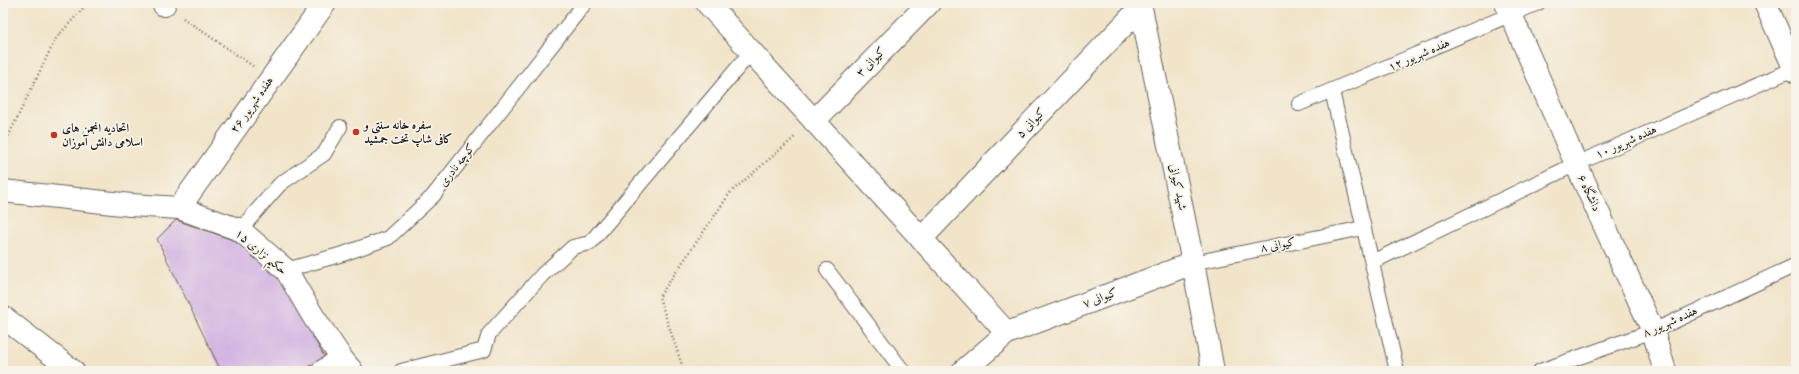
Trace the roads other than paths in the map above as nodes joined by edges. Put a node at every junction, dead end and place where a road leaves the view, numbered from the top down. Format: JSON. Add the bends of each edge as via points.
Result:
{"nodes":[{"id":1,"x":325,"y":3,"type":"edge"},
{"id":2,"x":585,"y":3,"type":"edge"},
{"id":3,"x":928,"y":3,"type":"edge"},
{"id":4,"x":1538,"y":3,"type":"edge"},
{"id":5,"x":1765,"y":3,"type":"edge"},
{"id":6,"x":709,"y":4,"type":"edge"},
{"id":7,"x":1140,"y":5,"type":"edge"},
{"id":8,"x":1509,"y":9,"type":"edge"},
{"id":9,"x":751,"y":52,"type":"junction"},
{"id":10,"x":1795,"y":69,"type":"edge"},
{"id":11,"x":1332,"y":91,"type":"junction"},
{"id":12,"x":1299,"y":104,"type":"dead end"},
{"id":13,"x":814,"y":121,"type":"junction"},
{"id":14,"x":340,"y":127,"type":"dead end"},
{"id":15,"x":1576,"y":164,"type":"junction"},
{"id":16,"x":3,"y":191,"type":"edge"},
{"id":17,"x":179,"y":208,"type":"junction"},
{"id":18,"x":1363,"y":228,"type":"junction"},
{"id":19,"x":240,"y":230,"type":"junction"},
{"id":20,"x":921,"y":239,"type":"junction"},
{"id":21,"x":1372,"y":262,"type":"junction"},
{"id":22,"x":1193,"y":263,"type":"junction"},
{"id":23,"x":1796,"y":264,"type":"edge"},
{"id":24,"x":286,"y":270,"type":"junction"},
{"id":25,"x":827,"y":270,"type":"dead end"},
{"id":26,"x":3,"y":317,"type":"edge"},
{"id":27,"x":1653,"y":331,"type":"junction"},
{"id":28,"x":1006,"y":333,"type":"junction"},
{"id":29,"x":347,"y":365,"type":"edge"},
{"id":30,"x":73,"y":371,"type":"edge"},
{"id":31,"x":323,"y":371,"type":"edge"},
{"id":32,"x":401,"y":371,"type":"edge"},
{"id":33,"x":903,"y":371,"type":"edge"},
{"id":34,"x":963,"y":371,"type":"edge"},
{"id":35,"x":1213,"y":371,"type":"edge"},
{"id":36,"x":1397,"y":371,"type":"edge"},
{"id":37,"x":1540,"y":371,"type":"edge"},
{"id":38,"x":1665,"y":371,"type":"edge"}],
"edges":[{"from":1,"to":17,"type":"street","name":"هفده شهریور ۲۶"},
{"from":2,"to":24,"type":"lane","name":"کوچه نادری","via":[[433,196],[388,238]]},
{"from":3,"to":13,"type":"street","name":"کیوانی ۳"},
{"from":4,"to":8,"type":"lane","name":"هفده شهریور ۱۲"},
{"from":5,"to":10,"type":"street"},
{"from":6,"to":9,"type":"street"},
{"from":7,"to":20,"type":"street","name":"کیوانی ۵"},
{"from":7,"to":22,"type":"street","name":"شهید کیوانی"},
{"from":8,"to":11,"type":"lane","name":"هفده شهریور ۱۲"},
{"from":8,"to":15,"type":"street","name":"دانشگاه ۶"},
{"from":9,"to":13,"type":"street"},
{"from":9,"to":32,"type":"lane","via":[[590,243],[574,247],[543,274],[489,334],[484,350]]},
{"from":10,"to":15,"type":"lane","name":"هفده شهریور ۱۰"},
{"from":11,"to":12,"type":"lane","name":"هفده شهریور ۱۲"},
{"from":11,"to":18,"type":"lane"},
{"from":13,"to":20,"type":"street"},
{"from":14,"to":19,"type":"lane","via":[[324,154],[280,184]]},
{"from":15,"to":21,"type":"lane","name":"هفده شهریور ۱۰"},
{"from":15,"to":27,"type":"street","name":"دانشگاه ۶"},
{"from":16,"to":17,"type":"street","name":"حکیم نزاری ۱۵"},
{"from":17,"to":19,"type":"street","name":"حکیم نزاری ۱۵"},
{"from":18,"to":21,"type":"lane"},
{"from":18,"to":22,"type":"lane","name":"کیوانی ۸"},
{"from":19,"to":24,"type":"street","name":"حکیم نزاری ۱۵"},
{"from":20,"to":28,"type":"street"},
{"from":21,"to":36,"type":"lane"},
{"from":22,"to":28,"type":"street","name":"کیوانی ۷"},
{"from":22,"to":35,"type":"street","name":"شهید کیوانی"},
{"from":23,"to":27,"type":"lane","name":"هفده شهریور ۸"},
{"from":24,"to":29,"type":"street","name":"حکیم نزاری ۱۵","via":[[312,316]]},
{"from":25,"to":33,"type":"lane"},
{"from":26,"to":30,"type":"street"},
{"from":27,"to":37,"type":"lane","name":"هفده شهریور ۸"},
{"from":27,"to":38,"type":"street","name":"دانشگاه ۶"},
{"from":28,"to":34,"type":"street"},
{"from":29,"to":31,"type":"street"}]}
